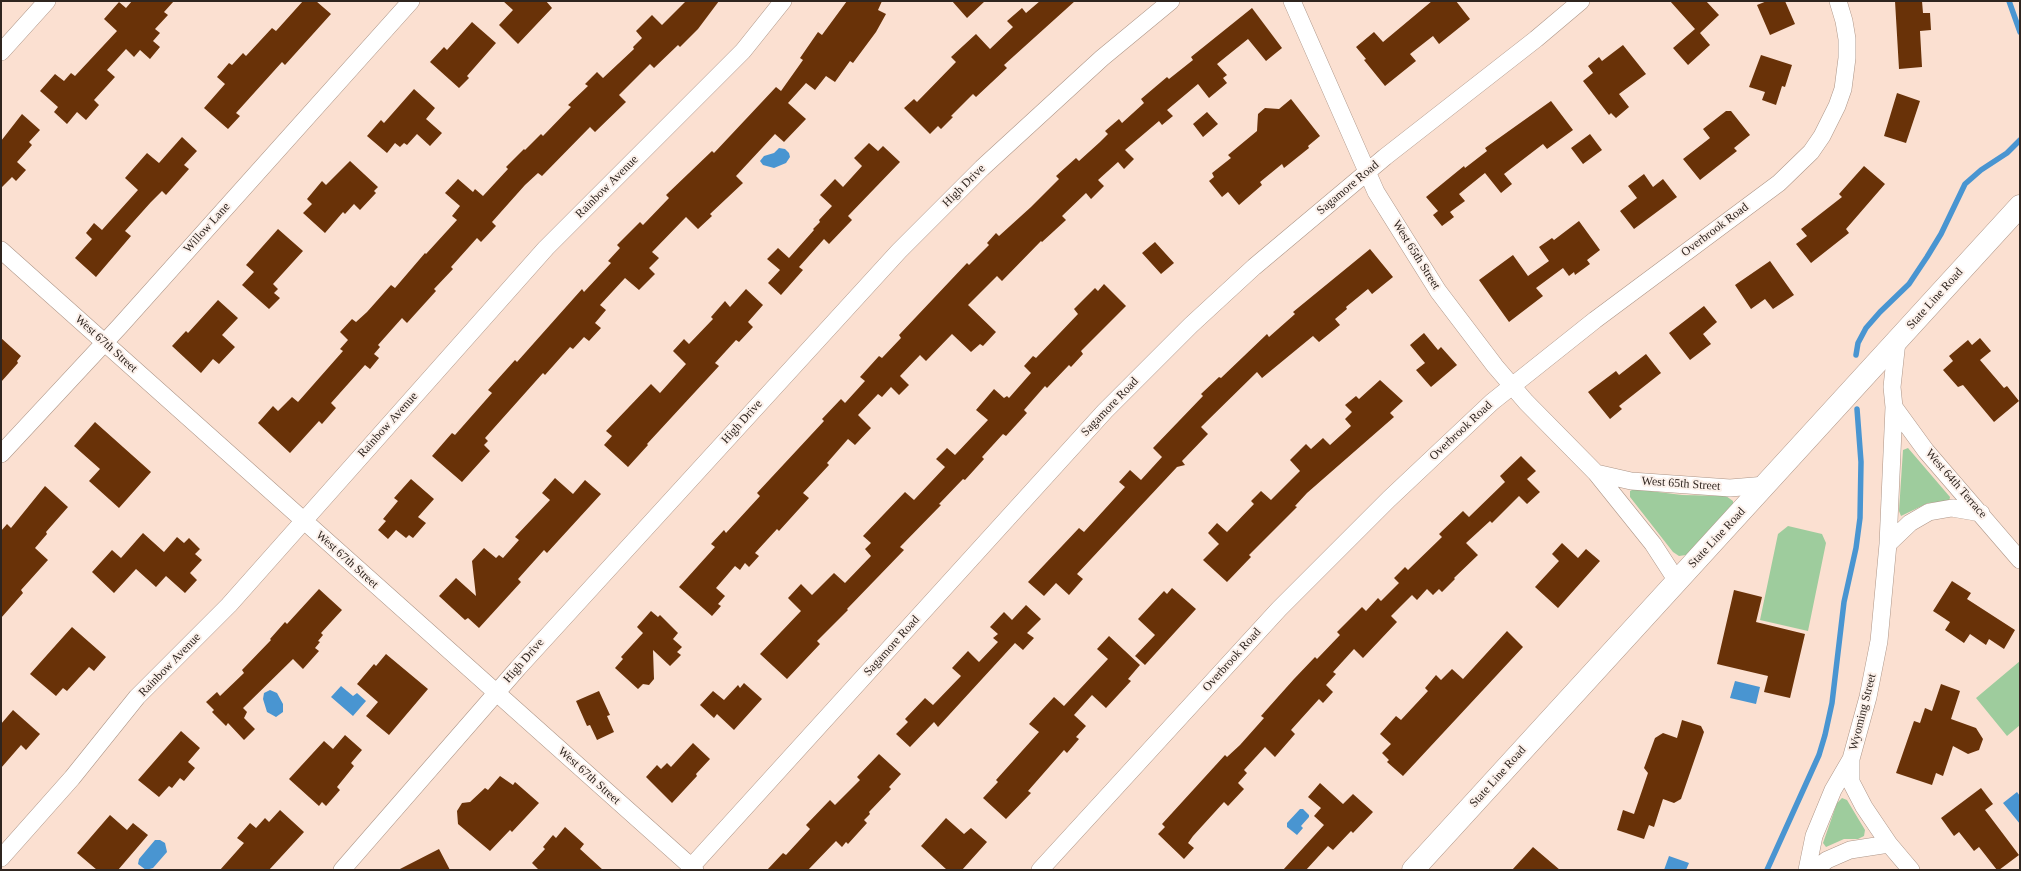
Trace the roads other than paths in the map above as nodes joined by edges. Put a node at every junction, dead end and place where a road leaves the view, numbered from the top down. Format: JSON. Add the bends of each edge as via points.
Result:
{"nodes":[{"id":1,"x":47,"y":1,"type":"edge"},
{"id":2,"x":411,"y":1,"type":"edge"},
{"id":3,"x":783,"y":1,"type":"edge"},
{"id":4,"x":1171,"y":1,"type":"edge"},
{"id":5,"x":1292,"y":1,"type":"edge"},
{"id":6,"x":1581,"y":1,"type":"edge"},
{"id":7,"x":1838,"y":1,"type":"edge"},
{"id":8,"x":1,"y":52,"type":"edge"},
{"id":9,"x":1368,"y":172,"type":"junction"},
{"id":10,"x":2020,"y":206,"type":"edge"},
{"id":11,"x":1,"y":250,"type":"edge"},
{"id":12,"x":1897,"y":341,"type":"junction"},
{"id":13,"x":103,"y":342,"type":"junction"},
{"id":14,"x":1512,"y":386,"type":"junction"},
{"id":15,"x":1894,"y":407,"type":"junction"},
{"id":16,"x":1,"y":454,"type":"edge"},
{"id":17,"x":1596,"y":473,"type":"junction"},
{"id":18,"x":1766,"y":485,"type":"junction"},
{"id":19,"x":1981,"y":513,"type":"junction"},
{"id":20,"x":303,"y":520,"type":"junction"},
{"id":21,"x":1888,"y":544,"type":"junction"},
{"id":22,"x":2020,"y":560,"type":"edge"},
{"id":23,"x":1677,"y":581,"type":"junction"},
{"id":24,"x":496,"y":694,"type":"junction"},
{"id":25,"x":1851,"y":759,"type":"junction"},
{"id":26,"x":1889,"y":844,"type":"junction"},
{"id":27,"x":1,"y":858,"type":"edge"},
{"id":28,"x":693,"y":868,"type":"edge"},
{"id":29,"x":342,"y":870,"type":"edge"},
{"id":30,"x":1040,"y":870,"type":"edge"},
{"id":31,"x":1413,"y":870,"type":"edge"},
{"id":32,"x":1808,"y":870,"type":"edge"},
{"id":33,"x":1814,"y":870,"type":"edge"},
{"id":34,"x":1911,"y":870,"type":"edge"}],
"edges":[{"from":1,"to":8,"type":"street"},
{"from":2,"to":13,"type":"street","name":"Willow Lane"},
{"from":3,"to":20,"type":"street","name":"Rainbow Avenue","via":[[743,51],[546,248]]},
{"from":4,"to":24,"type":"street","name":"High Drive","via":[[1102,58],[982,168],[899,251]]},
{"from":5,"to":9,"type":"street","name":"West 65th Street"},
{"from":6,"to":9,"type":"street","name":"Sagamore Road"},
{"from":7,"to":14,"type":"street","name":"Overbrook Road","via":[[1847,39],[1843,89],[1822,136],[1811,152],[1779,183],[1601,315]]},
{"from":9,"to":14,"type":"street","name":"West 65th Street","via":[[1376,192],[1438,291]]},
{"from":9,"to":28,"type":"street","name":"Sagamore Road","via":[[1254,267],[1191,325],[1105,411]]},
{"from":10,"to":12,"type":"main road","name":"State Line Road"},
{"from":11,"to":13,"type":"street","name":"West 67th Street"},
{"from":12,"to":15,"type":"street","name":"Wyoming Street","via":[[1892,388]]},
{"from":12,"to":18,"type":"main road","name":"State Line Road"},
{"from":13,"to":16,"type":"street","name":"Willow Lane"},
{"from":13,"to":20,"type":"street","name":"West 67th Street"},
{"from":14,"to":17,"type":"street","name":"West 65th Street"},
{"from":14,"to":30,"type":"street","name":"Overbrook Road","via":[[1332,554]]},
{"from":15,"to":19,"type":"street","name":"West 64th Terrace","via":[[1926,451]]},
{"from":15,"to":21,"type":"street","name":"Wyoming Street"},
{"from":17,"to":18,"type":"street","name":"West 65th Street","via":[[1631,481],[1730,488]]},
{"from":17,"to":23,"type":"street","name":"West 65th Street","via":[[1653,544]]},
{"from":18,"to":23,"type":"main road","name":"State Line Road"},
{"from":19,"to":21,"type":"street","via":[[1952,508],[1929,512],[1910,523]]},
{"from":19,"to":22,"type":"street","name":"West 64th Terrace"},
{"from":20,"to":24,"type":"street","name":"West 67th Street"},
{"from":20,"to":27,"type":"street","name":"Rainbow Avenue","via":[[229,605],[137,698],[72,778]]},
{"from":21,"to":25,"type":"street","name":"Wyoming Street","via":[[1879,641],[1868,697]]},
{"from":23,"to":31,"type":"main road","name":"State Line Road"},
{"from":24,"to":28,"type":"street","name":"West 67th Street"},
{"from":24,"to":29,"type":"street","name":"High Drive"},
{"from":25,"to":26,"type":"street","via":[[1851,782]]},
{"from":25,"to":32,"type":"street","name":"Wyoming Street","via":[[1833,790],[1814,836]]},
{"from":26,"to":33,"type":"street","via":[[1850,850],[1827,860]]},
{"from":26,"to":34,"type":"street"}]}
